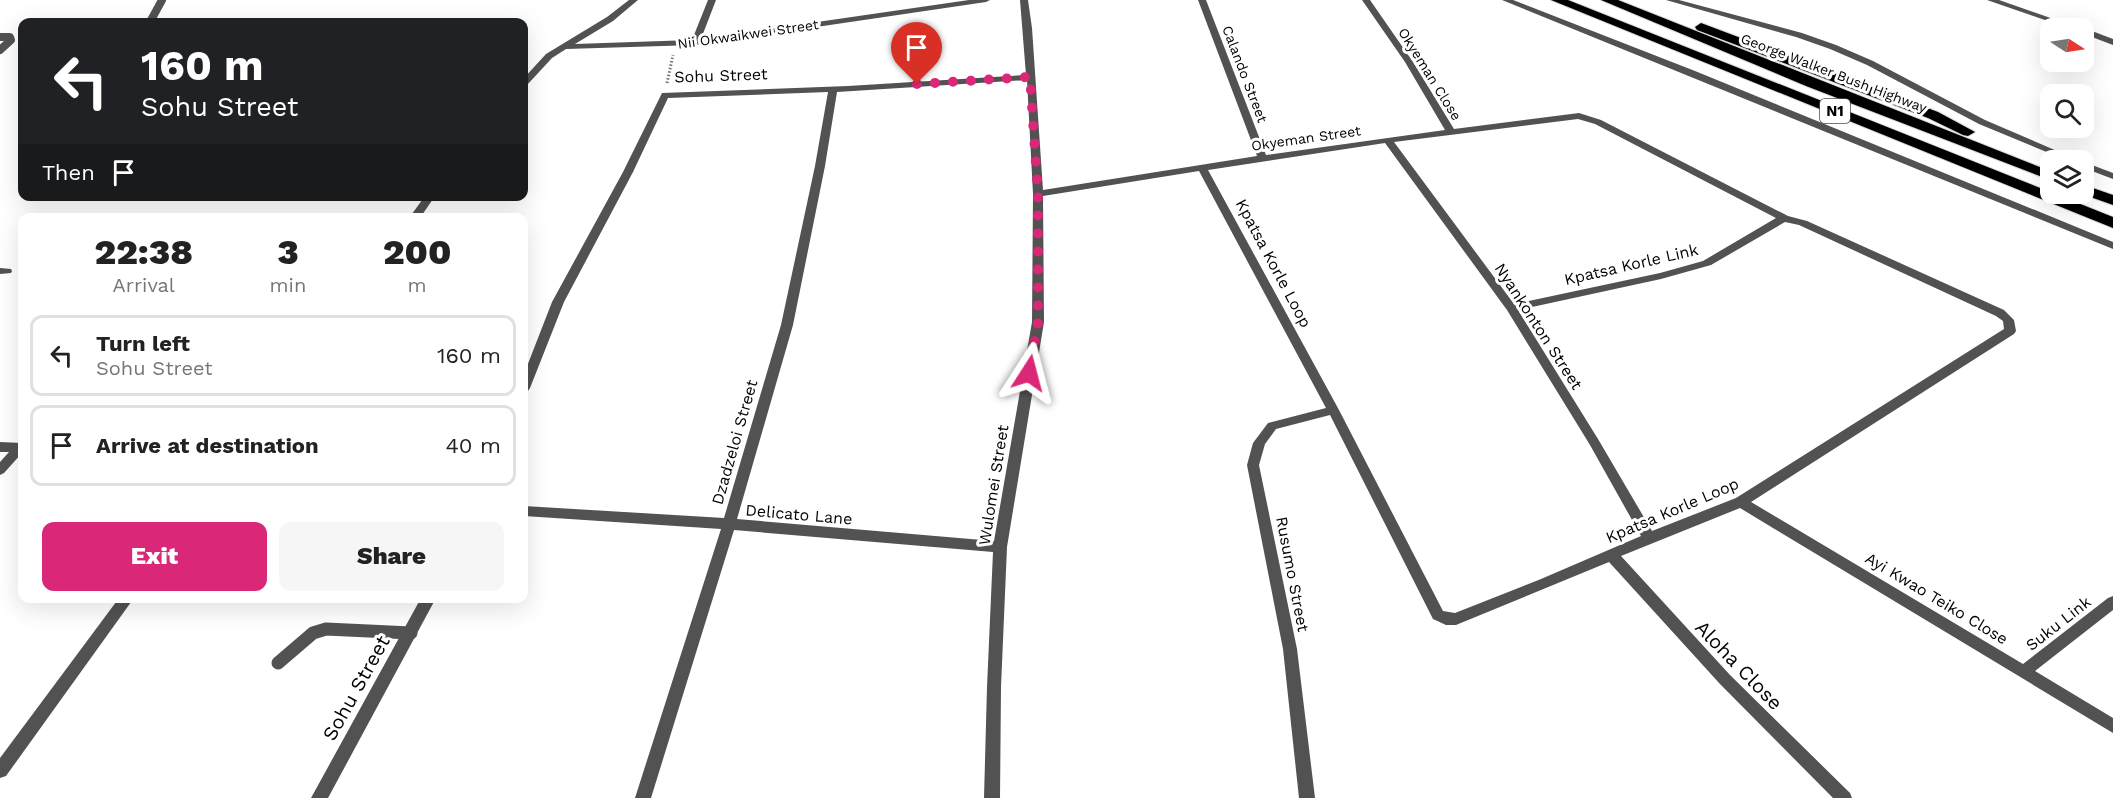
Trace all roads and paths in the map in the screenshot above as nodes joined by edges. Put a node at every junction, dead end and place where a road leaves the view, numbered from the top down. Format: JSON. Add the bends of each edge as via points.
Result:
{"nodes":[{"id":1,"x":162,"y":0,"type":"edge"},
{"id":2,"x":634,"y":0,"type":"edge"},
{"id":3,"x":712,"y":0,"type":"edge"},
{"id":4,"x":986,"y":0,"type":"edge"},
{"id":5,"x":1024,"y":0,"type":"edge"},
{"id":6,"x":1202,"y":0,"type":"edge"},
{"id":7,"x":1366,"y":0,"type":"edge"},
{"id":8,"x":1506,"y":0,"type":"edge"},
{"id":9,"x":1557,"y":0,"type":"edge"},
{"id":10,"x":1607,"y":0,"type":"edge"},
{"id":11,"x":1612,"y":0,"type":"edge"},
{"id":12,"x":1670,"y":0,"type":"edge"},
{"id":13,"x":1990,"y":0,"type":"edge"},
{"id":14,"x":152,"y":18,"type":"edge"},
{"id":15,"x":2045,"y":18,"type":"edge"},
{"id":16,"x":2094,"y":35,"type":"edge"},
{"id":17,"x":0,"y":37,"type":"edge"},
{"id":18,"x":695,"y":42,"type":"junction"},
{"id":19,"x":2113,"y":42,"type":"edge"},
{"id":20,"x":675,"y":44,"type":"junction"},
{"id":21,"x":562,"y":47,"type":"junction"},
{"id":22,"x":0,"y":50,"type":"edge"},
{"id":23,"x":1030,"y":77,"type":"junction"},
{"id":24,"x":528,"y":79,"type":"edge"},
{"id":25,"x":832,"y":89,"type":"junction"},
{"id":26,"x":665,"y":95,"type":"junction"},
{"id":27,"x":1579,"y":116,"type":"joint"},
{"id":28,"x":1451,"y":132,"type":"junction"},
{"id":29,"x":1388,"y":141,"type":"junction"},
{"id":30,"x":2049,"y":150,"type":"edge"},
{"id":31,"x":1263,"y":158,"type":"junction"},
{"id":32,"x":1202,"y":168,"type":"junction"},
{"id":33,"x":2040,"y":169,"type":"edge"},
{"id":34,"x":2094,"y":169,"type":"edge"},
{"id":35,"x":2040,"y":170,"type":"edge"},
{"id":36,"x":2113,"y":176,"type":"edge"},
{"id":37,"x":2094,"y":193,"type":"edge"},
{"id":38,"x":1038,"y":194,"type":"junction"},
{"id":39,"x":2113,"y":200,"type":"edge"},
{"id":40,"x":1784,"y":218,"type":"junction"},
{"id":41,"x":2113,"y":222,"type":"edge"},
{"id":42,"x":2113,"y":246,"type":"edge"},
{"id":43,"x":1511,"y":308,"type":"junction"},
{"id":44,"x":528,"y":378,"type":"edge"},
{"id":45,"x":1333,"y":410,"type":"junction"},
{"id":46,"x":0,"y":447,"type":"edge"},
{"id":47,"x":18,"y":448,"type":"edge"},
{"id":48,"x":18,"y":451,"type":"edge"},
{"id":49,"x":0,"y":470,"type":"edge"},
{"id":50,"x":1742,"y":502,"type":"junction"},
{"id":51,"x":528,"y":511,"type":"edge"},
{"id":52,"x":729,"y":524,"type":"junction"},
{"id":53,"x":1649,"y":538,"type":"junction"},
{"id":54,"x":1000,"y":547,"type":"junction"},
{"id":55,"x":1611,"y":555,"type":"junction"},
{"id":56,"x":2113,"y":602,"type":"edge"},
{"id":57,"x":123,"y":603,"type":"edge"},
{"id":58,"x":426,"y":603,"type":"edge"},
{"id":59,"x":411,"y":633,"type":"junction"},
{"id":60,"x":278,"y":663,"type":"dead end"},
{"id":61,"x":2025,"y":671,"type":"junction"},
{"id":62,"x":2113,"y":726,"type":"edge"},
{"id":63,"x":0,"y":771,"type":"edge"},
{"id":64,"x":319,"y":798,"type":"edge"},
{"id":65,"x":643,"y":798,"type":"edge"},
{"id":66,"x":992,"y":798,"type":"edge"},
{"id":67,"x":1307,"y":798,"type":"edge"},
{"id":68,"x":1844,"y":798,"type":"edge"}],
"edges":[{"from":1,"to":14,"type":"lane"},
{"from":2,"to":21,"type":"street"},
{"from":3,"to":18,"type":"street"},
{"from":4,"to":18,"type":"street","name":"Nii Okwaikwei Street"},
{"from":5,"to":23,"type":"street","name":"Wulomei Street"},
{"from":6,"to":31,"type":"street","name":"Calando Street"},
{"from":7,"to":28,"type":"street","name":"Okyeman Close"},
{"from":8,"to":42,"type":"street"},
{"from":9,"to":41,"type":"highway","number":"N1"},
{"from":10,"to":35,"type":"highway","name":"George Walker Bush Highway","number":"N1"},
{"from":11,"to":33,"type":"highway","via":[[1714,30],[1933,115]]},
{"from":12,"to":30,"type":"street","via":[[1833,47],[1982,122]]},
{"from":13,"to":15,"type":"street"},
{"from":16,"to":19,"type":"street"},
{"from":17,"to":22,"type":"lane","via":[[11,40]]},
{"from":18,"to":20,"type":"street","name":"Nii Okwaikwei Street"},
{"from":20,"to":21,"type":"street","name":"Nii Okwaikwei Street"},
{"from":20,"to":26,"type":"path"},
{"from":21,"to":24,"type":"street"},
{"from":23,"to":25,"type":"street","name":"Sohu Street"},
{"from":23,"to":38,"type":"street","name":"Wulomei Street"},
{"from":25,"to":26,"type":"street","name":"Sohu Street"},
{"from":25,"to":52,"type":"street","name":"Dzadzeloi Street","via":[[787,325]]},
{"from":26,"to":44,"type":"street","name":"Sohu Street","via":[[558,303]]},
{"from":27,"to":28,"type":"street","name":"Okyeman Street"},
{"from":27,"to":40,"type":"street","name":"Kpatsa Korle Loop","via":[[1598,122]]},
{"from":28,"to":29,"type":"street","name":"Okyeman Street"},
{"from":29,"to":31,"type":"street","name":"Okyeman Street"},
{"from":29,"to":43,"type":"street","name":"Nyankonton Street"},
{"from":31,"to":32,"type":"street","name":"Okyeman Street"},
{"from":32,"to":38,"type":"street","name":"Okyeman Street"},
{"from":32,"to":45,"type":"street","name":"Kpatsa Korle Loop"},
{"from":34,"to":36,"type":"street"},
{"from":37,"to":39,"type":"highway"},
{"from":38,"to":54,"type":"street","name":"Wulomei Street","via":[[1038,322]]},
{"from":40,"to":43,"type":"street","name":"Kpatsa Korle Link","via":[[1707,263]]},
{"from":40,"to":50,"type":"street","name":"Kpatsa Korle Loop","via":[[1803,223],[2000,313],[2008,320],[2010,331]]},
{"from":43,"to":53,"type":"street","name":"Nyankonton Street"},
{"from":45,"to":55,"type":"street","name":"Kpatsa Korle Loop","via":[[1438,615],[1456,619]]},
{"from":45,"to":67,"type":"street","name":"Rusumo Street","via":[[1272,426],[1259,443],[1253,465],[1290,649]]},
{"from":46,"to":47,"type":"street"},
{"from":48,"to":49,"type":"street"},
{"from":50,"to":53,"type":"street","name":"Kpatsa Korle Loop"},
{"from":50,"to":61,"type":"street","name":"Ayi Kwao Teiko Close"},
{"from":51,"to":52,"type":"street","name":"Delicato Lane"},
{"from":52,"to":54,"type":"street","name":"Delicato Lane"},
{"from":52,"to":65,"type":"street","name":"Dzadzeloi Street"},
{"from":53,"to":55,"type":"street","name":"Kpatsa Korle Loop"},
{"from":54,"to":66,"type":"street","name":"Wulomei Street"},
{"from":55,"to":68,"type":"street","name":"Aloha Close","via":[[1679,633]]},
{"from":56,"to":61,"type":"street","name":"Suku Link"},
{"from":57,"to":63,"type":"street"},
{"from":58,"to":59,"type":"street","name":"Sohu Street"},
{"from":59,"to":60,"type":"lane","via":[[326,629],[313,633]]},
{"from":59,"to":64,"type":"street","name":"Sohu Street"},
{"from":61,"to":62,"type":"street","name":"Ayi Kwao Teiko Close"}]}
